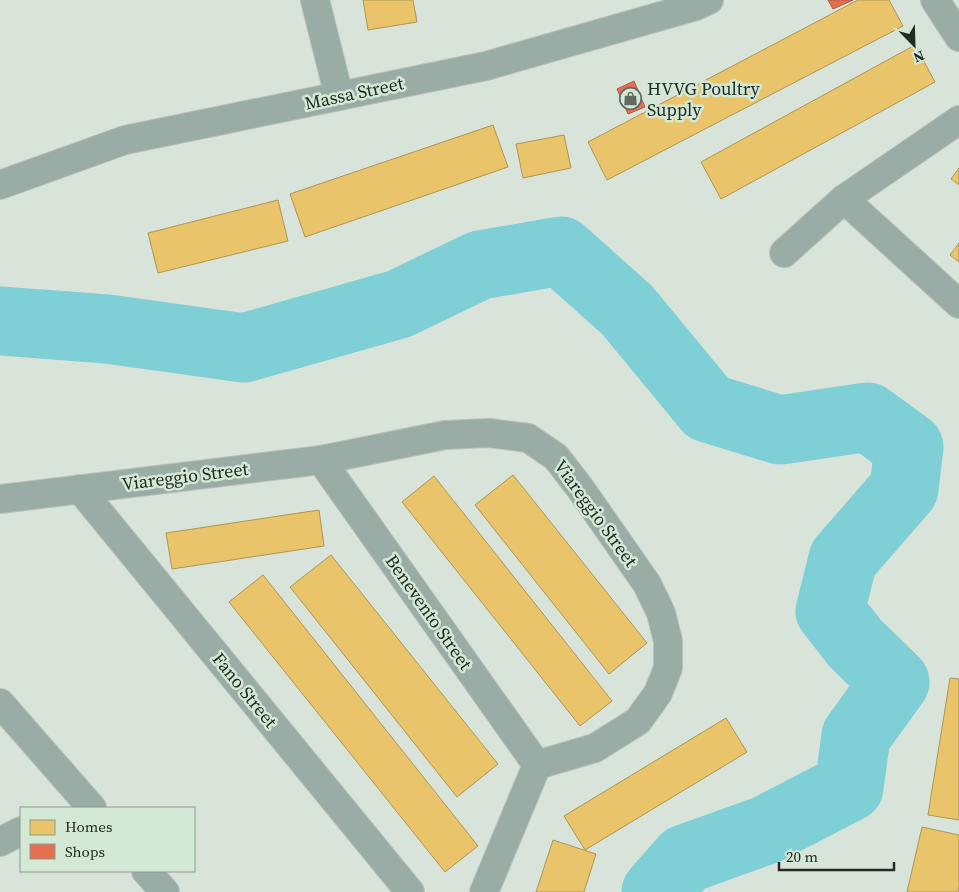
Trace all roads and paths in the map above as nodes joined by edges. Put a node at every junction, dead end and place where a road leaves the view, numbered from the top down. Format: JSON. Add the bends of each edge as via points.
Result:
{"nodes":[{"id":1,"x":315,"y":0,"type":"edge"},
{"id":2,"x":708,"y":0,"type":"edge"},
{"id":3,"x":935,"y":0,"type":"edge"},
{"id":4,"x":959,"y":37,"type":"edge"},
{"id":5,"x":339,"y":96,"type":"junction"},
{"id":6,"x":959,"y":120,"type":"edge"},
{"id":7,"x":0,"y":185,"type":"edge"},
{"id":8,"x":844,"y":199,"type":"junction"},
{"id":9,"x":784,"y":253,"type":"dead end"},
{"id":10,"x":959,"y":304,"type":"edge"},
{"id":11,"x":320,"y":460,"type":"junction"},
{"id":12,"x":80,"y":489,"type":"junction"},
{"id":13,"x":0,"y":499,"type":"edge"},
{"id":14,"x":0,"y":703,"type":"edge"},
{"id":15,"x":536,"y":765,"type":"junction"},
{"id":16,"x":81,"y":806,"type":"edge"},
{"id":17,"x":20,"y":832,"type":"edge"},
{"id":18,"x":0,"y":842,"type":"edge"},
{"id":19,"x":147,"y":872,"type":"edge"},
{"id":20,"x":165,"y":892,"type":"edge"},
{"id":21,"x":410,"y":892,"type":"edge"},
{"id":22,"x":484,"y":892,"type":"edge"}],
"edges":[{"from":1,"to":5,"type":"street"},
{"from":2,"to":5,"type":"street","name":"Massa Street","via":[[486,66]]},
{"from":3,"to":4,"type":"street"},
{"from":5,"to":7,"type":"street","name":"Massa Street","via":[[125,140]]},
{"from":6,"to":8,"type":"street"},
{"from":8,"to":9,"type":"street"},
{"from":8,"to":10,"type":"street"},
{"from":11,"to":12,"type":"street","name":"Viareggio Street"},
{"from":11,"to":15,"type":"street","name":"Benevento Street"},
{"from":11,"to":15,"type":"street","name":"Viareggio Street","via":[[445,436],[488,433],[528,438],[556,457],[580,488],[647,584],[661,613],[668,641],[668,668],[658,693],[638,721],[595,748]]},
{"from":12,"to":13,"type":"street","name":"Viareggio Street"},
{"from":12,"to":21,"type":"street","name":"Fano Street"},
{"from":14,"to":16,"type":"street"},
{"from":15,"to":22,"type":"street"},
{"from":17,"to":18,"type":"street"},
{"from":19,"to":20,"type":"street"}]}
